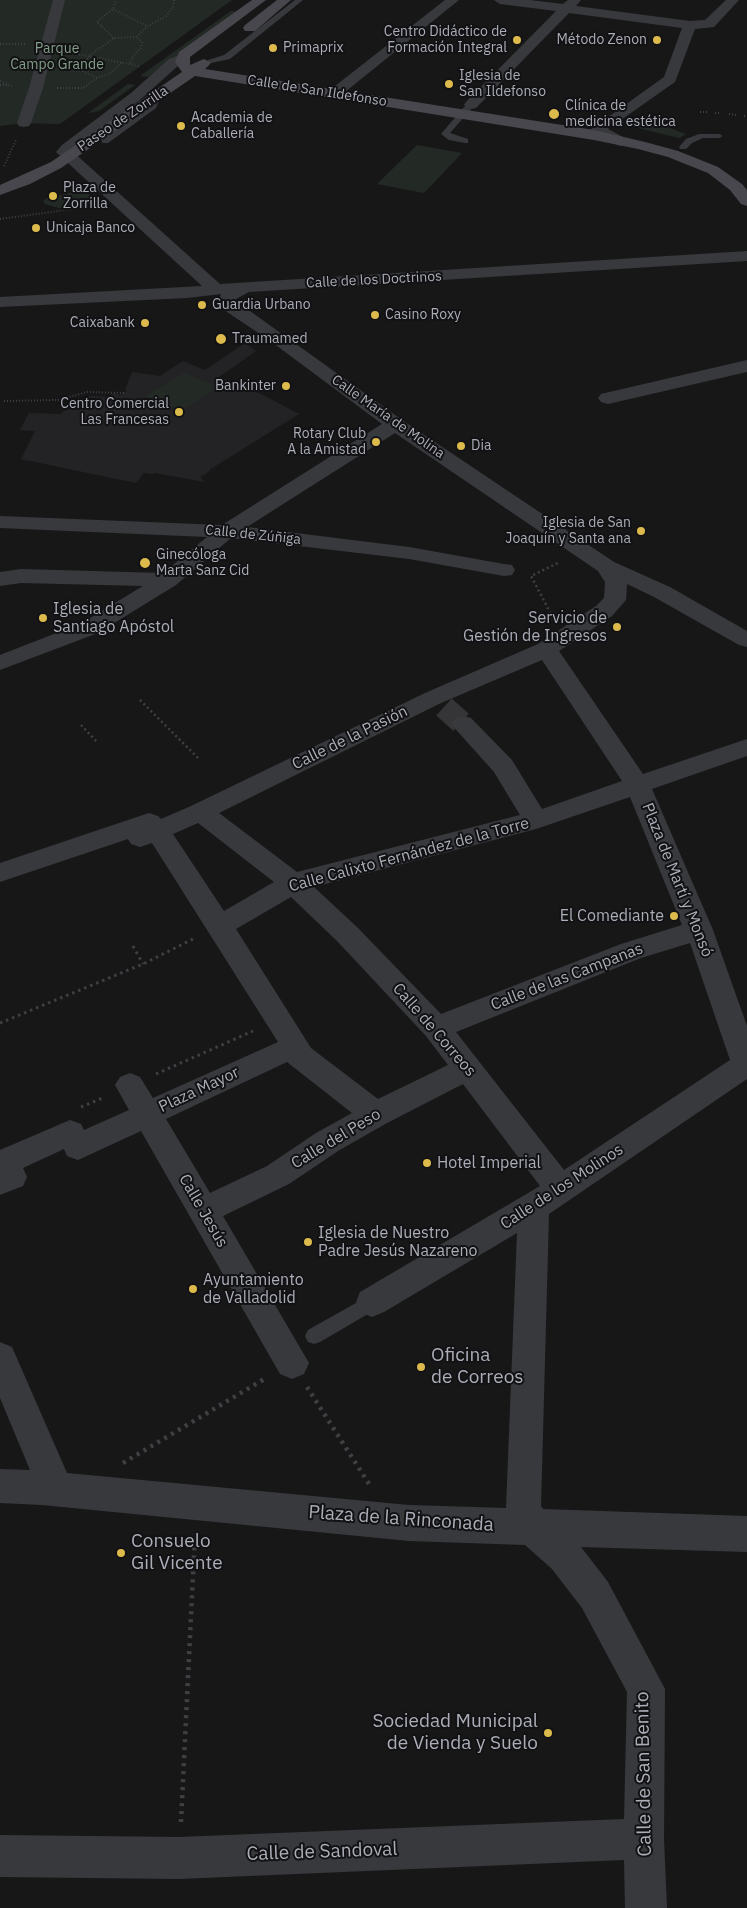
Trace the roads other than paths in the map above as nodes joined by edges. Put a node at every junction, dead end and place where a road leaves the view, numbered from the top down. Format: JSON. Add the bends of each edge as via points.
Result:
{"nodes":[{"id":1,"x":59,"y":0,"type":"edge"},
{"id":2,"x":260,"y":0,"type":"edge"},
{"id":3,"x":285,"y":0,"type":"edge"},
{"id":4,"x":299,"y":0,"type":"edge"},
{"id":5,"x":452,"y":0,"type":"edge"},
{"id":6,"x":500,"y":0,"type":"edge"},
{"id":7,"x":733,"y":0,"type":"edge"},
{"id":8,"x":571,"y":4,"type":"edge"},
{"id":9,"x":690,"y":24,"type":"junction"},
{"id":10,"x":182,"y":58,"type":"junction"},
{"id":11,"x":206,"y":62,"type":"junction"},
{"id":12,"x":191,"y":71,"type":"junction"},
{"id":13,"x":340,"y":88,"type":"junction"},
{"id":14,"x":156,"y":98,"type":"junction"},
{"id":15,"x":466,"y":110,"type":"junction"},
{"id":16,"x":24,"y":123,"type":"road end"},
{"id":17,"x":598,"y":130,"type":"junction"},
{"id":18,"x":719,"y":136,"type":"dead end"},
{"id":19,"x":105,"y":141,"type":"dead end"},
{"id":20,"x":465,"y":141,"type":"dead end"},
{"id":21,"x":620,"y":141,"type":"junction"},
{"id":22,"x":683,"y":147,"type":"junction"},
{"id":23,"x":68,"y":157,"type":"junction"},
{"id":24,"x":84,"y":171,"type":"junction"},
{"id":25,"x":35,"y":176,"type":"junction"},
{"id":26,"x":747,"y":178,"type":"edge"},
{"id":27,"x":0,"y":190,"type":"edge"},
{"id":28,"x":747,"y":202,"type":"edge"},
{"id":29,"x":747,"y":256,"type":"edge"},
{"id":30,"x":244,"y":288,"type":"junction"},
{"id":31,"x":216,"y":289,"type":"junction"},
{"id":32,"x":0,"y":302,"type":"edge"},
{"id":33,"x":747,"y":366,"type":"edge"},
{"id":34,"x":608,"y":398,"type":"dead end"},
{"id":35,"x":395,"y":424,"type":"junction"},
{"id":36,"x":0,"y":522,"type":"edge"},
{"id":37,"x":226,"y":531,"type":"junction"},
{"id":38,"x":606,"y":567,"type":"junction"},
{"id":39,"x":504,"y":570,"type":"dead end"},
{"id":40,"x":0,"y":579,"type":"edge"},
{"id":41,"x":168,"y":580,"type":"junction"},
{"id":42,"x":747,"y":640,"type":"edge"},
{"id":43,"x":555,"y":644,"type":"junction"},
{"id":44,"x":0,"y":663,"type":"edge"},
{"id":45,"x":462,"y":724,"type":"tunnel mouth"},
{"id":46,"x":747,"y":747,"type":"edge"},
{"id":47,"x":638,"y":785,"type":"junction"},
{"id":48,"x":200,"y":812,"type":"junction"},
{"id":49,"x":543,"y":818,"type":"junction"},
{"id":50,"x":156,"y":831,"type":"junction"},
{"id":51,"x":4,"y":876,"type":"edge"},
{"id":52,"x":293,"y":883,"type":"junction"},
{"id":53,"x":218,"y":926,"type":"junction"},
{"id":54,"x":699,"y":930,"type":"junction"},
{"id":55,"x":436,"y":1028,"type":"junction"},
{"id":56,"x":291,"y":1049,"type":"junction"},
{"id":57,"x":747,"y":1064,"type":"edge"},
{"id":58,"x":468,"y":1068,"type":"junction"},
{"id":59,"x":130,"y":1086,"type":"dead end"},
{"id":60,"x":376,"y":1114,"type":"junction"},
{"id":61,"x":147,"y":1115,"type":"junction"},
{"id":62,"x":0,"y":1182,"type":"edge"},
{"id":63,"x":548,"y":1198,"type":"junction"},
{"id":64,"x":203,"y":1211,"type":"junction"},
{"id":65,"x":372,"y":1302,"type":"joint"},
{"id":66,"x":314,"y":1336,"type":"dead end"},
{"id":67,"x":0,"y":1358,"type":"edge"},
{"id":68,"x":292,"y":1363,"type":"road end"},
{"id":69,"x":0,"y":1486,"type":"edge"},
{"id":70,"x":56,"y":1489,"type":"junction"},
{"id":71,"x":532,"y":1527,"type":"junction"},
{"id":72,"x":747,"y":1534,"type":"edge"},
{"id":73,"x":644,"y":1839,"type":"junction"},
{"id":74,"x":0,"y":1856,"type":"edge"},
{"id":75,"x":646,"y":1908,"type":"edge"}],
"edges":[{"from":1,"to":16,"type":"street"},
{"from":2,"to":10,"type":"main road","name":"Paseo de Zorrilla"},
{"from":3,"to":11,"type":"main road","name":"Paseo de Zorrilla"},
{"from":4,"to":11,"type":"lane","via":[[227,58]]},
{"from":5,"to":13,"type":"street"},
{"from":6,"to":8,"type":"street"},
{"from":7,"to":9,"type":"street","via":[[709,24]]},
{"from":8,"to":9,"type":"street"},
{"from":8,"to":15,"type":"street"},
{"from":9,"to":17,"type":"street","via":[[670,79]]},
{"from":10,"to":12,"type":"main road","via":[[184,67]]},
{"from":10,"to":23,"type":"street","name":"Paseo de Zorrilla","via":[[67,148],[64,152]]},
{"from":11,"to":12,"type":"main road","name":"Paseo de Zorrilla"},
{"from":11,"to":13,"type":"main road","name":"Calle de San Ildefonso","via":[[215,69]]},
{"from":12,"to":14,"type":"main road","name":"Paseo de Zorrilla"},
{"from":12,"to":15,"type":"main road","name":"Calle de San Ildefonso"},
{"from":13,"to":15,"type":"main road","name":"Calle de San Ildefonso"},
{"from":14,"to":19,"type":"lane","via":[[153,106]]},
{"from":14,"to":23,"type":"main road","name":"Paseo de Zorrilla"},
{"from":15,"to":17,"type":"main road","name":"Calle de San Ildefonso"},
{"from":15,"to":20,"type":"lane","via":[[446,134]]},
{"from":15,"to":21,"type":"main road","name":"Calle de San Ildefonso"},
{"from":17,"to":21,"type":"street","name":"Calle de San Ildefonso"},
{"from":17,"to":22,"type":"main road","name":"Calle de San Ildefonso"},
{"from":18,"to":22,"type":"lane","via":[[702,136]]},
{"from":21,"to":28,"type":"main road","name":"Calle de San Ildefonso","via":[[672,154],[713,170],[736,188]]},
{"from":22,"to":26,"type":"main road","name":"Calle de San Ildefonso","via":[[704,154]]},
{"from":23,"to":24,"type":"street"},
{"from":23,"to":25,"type":"main road"},
{"from":24,"to":25,"type":"street"},
{"from":24,"to":31,"type":"street"},
{"from":25,"to":27,"type":"main road"},
{"from":29,"to":30,"type":"street","name":"Calle de los Doctrinos"},
{"from":30,"to":31,"type":"street","name":"Calle de los Doctrinos"},
{"from":30,"to":35,"type":"street","name":"Calle María de Molina","via":[[228,296],[230,306]]},
{"from":31,"to":32,"type":"street","name":"Calle de los Doctrinos"},
{"from":33,"to":34,"type":"street"},
{"from":35,"to":37,"type":"street"},
{"from":35,"to":38,"type":"street","name":"Calle María de Molina"},
{"from":36,"to":37,"type":"street","name":"Calle de Zúñiga"},
{"from":37,"to":39,"type":"street","name":"Calle de Zúñiga","via":[[409,554]]},
{"from":37,"to":41,"type":"street"},
{"from":38,"to":42,"type":"street","name":"Calle María de Molina","via":[[662,592]]},
{"from":38,"to":43,"type":"street","name":"Calle de la Pasión","via":[[616,582],[615,600]]},
{"from":40,"to":41,"type":"street","via":[[22,576]]},
{"from":41,"to":44,"type":"street","via":[[90,628]]},
{"from":43,"to":47,"type":"street"},
{"from":43,"to":48,"type":"street","name":"Calle de la Pasión"},
{"from":45,"to":49,"type":"street","via":[[503,766]]},
{"from":46,"to":47,"type":"street"},
{"from":47,"to":49,"type":"street","name":"Plaza de Martí y Monsó"},
{"from":47,"to":54,"type":"street","name":"Plaza de Martí y Monsó"},
{"from":48,"to":50,"type":"street","name":"Calle de la Pasión"},
{"from":48,"to":52,"type":"street","name":"Calle de Correos"},
{"from":49,"to":52,"type":"street","name":"Calle Calixto Fernández de la Torre"},
{"from":50,"to":51,"type":"street"},
{"from":50,"to":53,"type":"street"},
{"from":52,"to":53,"type":"street","name":"Calle Calixto Fernández de la Torre"},
{"from":52,"to":55,"type":"street","name":"Calle de Correos","via":[[348,935]]},
{"from":53,"to":56,"type":"street","via":[[297,1048]]},
{"from":54,"to":55,"type":"street","name":"Calle de las Campanas","via":[[631,951]]},
{"from":54,"to":57,"type":"street","name":"Plaza de Martí y Monsó"},
{"from":55,"to":58,"type":"street","name":"Calle de Correos"},
{"from":56,"to":60,"type":"street"},
{"from":56,"to":61,"type":"street","name":"Plaza Mayor"},
{"from":57,"to":63,"type":"street","name":"Calle de los Molinos"},
{"from":58,"to":60,"type":"street","name":"Calle del Peso"},
{"from":58,"to":63,"type":"street","name":"Calle de Correos"},
{"from":59,"to":61,"type":"street","name":"Calle Jesús"},
{"from":60,"to":64,"type":"street","name":"Calle del Peso","via":[[278,1174]]},
{"from":61,"to":62,"type":"street","name":"Plaza Mayor","via":[[78,1147],[70,1133],[4,1162],[12,1177]]},
{"from":61,"to":64,"type":"street","name":"Calle Jesús"},
{"from":63,"to":65,"type":"street","name":"Calle de los Molinos"},
{"from":63,"to":71,"type":"street","via":[[523,1506]]},
{"from":64,"to":68,"type":"street","name":"Calle Jesús"},
{"from":65,"to":66,"type":"lane"},
{"from":67,"to":70,"type":"street"},
{"from":69,"to":70,"type":"street","name":"Plaza de la Rinconada"},
{"from":70,"to":71,"type":"street","name":"Plaza de la Rinconada","via":[[409,1523]]},
{"from":71,"to":72,"type":"street","name":"Plaza de la Rinconada"},
{"from":71,"to":73,"type":"street","name":"Calle de San Benito","via":[[564,1556],[595,1596],[646,1689]]},
{"from":73,"to":74,"type":"street","name":"Calle de Sandoval","via":[[179,1858]]},
{"from":73,"to":75,"type":"street","name":"Calle de San Benito"}]}
